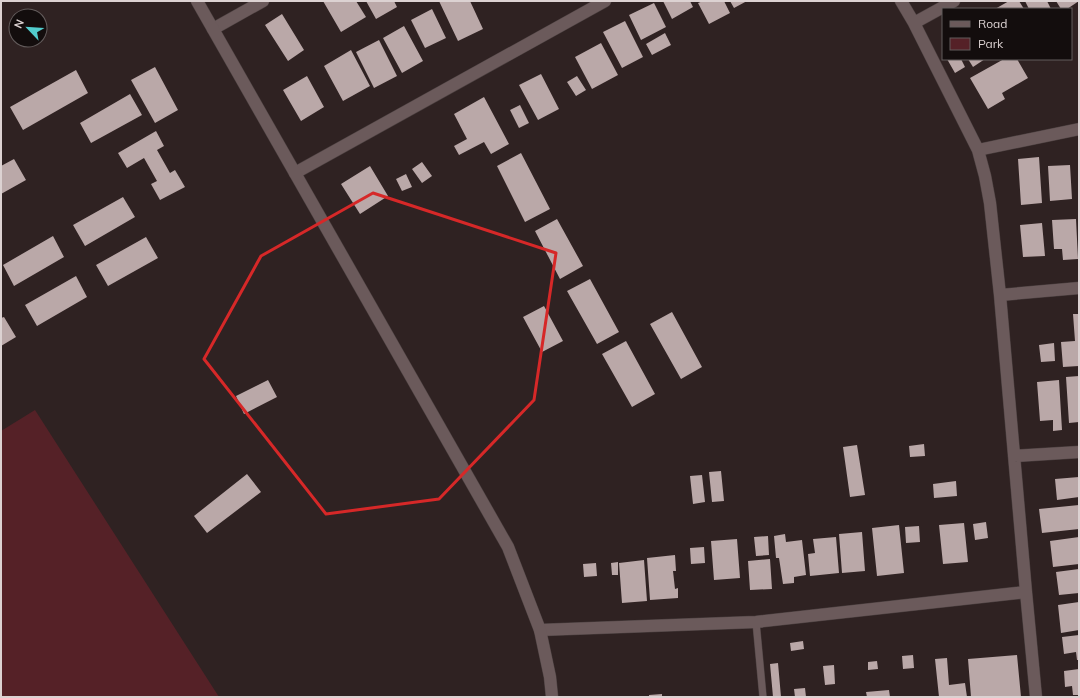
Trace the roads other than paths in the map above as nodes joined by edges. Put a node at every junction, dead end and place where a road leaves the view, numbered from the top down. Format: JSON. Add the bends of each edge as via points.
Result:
{"nodes":[{"id":1,"x":197,"y":1,"type":"edge"},
{"id":2,"x":263,"y":1,"type":"edge"},
{"id":3,"x":605,"y":1,"type":"edge"},
{"id":4,"x":901,"y":1,"type":"edge"},
{"id":5,"x":954,"y":1,"type":"edge"},
{"id":6,"x":914,"y":23,"type":"junction"},
{"id":7,"x":213,"y":29,"type":"junction"},
{"id":8,"x":1079,"y":129,"type":"edge"},
{"id":9,"x":978,"y":150,"type":"junction"},
{"id":10,"x":294,"y":172,"type":"junction"},
{"id":11,"x":1079,"y":288,"type":"edge"},
{"id":12,"x":1000,"y":295,"type":"junction"},
{"id":13,"x":1079,"y":452,"type":"edge"},
{"id":14,"x":1014,"y":456,"type":"junction"},
{"id":15,"x":1026,"y":592,"type":"junction"},
{"id":16,"x":756,"y":622,"type":"junction"},
{"id":17,"x":540,"y":630,"type":"junction"},
{"id":18,"x":552,"y":697,"type":"edge"},
{"id":19,"x":763,"y":697,"type":"edge"},
{"id":20,"x":1036,"y":697,"type":"edge"}],
"edges":[{"from":1,"to":7,"type":"street"},
{"from":2,"to":7,"type":"street"},
{"from":3,"to":10,"type":"street"},
{"from":4,"to":6,"type":"street"},
{"from":5,"to":6,"type":"street"},
{"from":6,"to":9,"type":"street"},
{"from":7,"to":10,"type":"street"},
{"from":8,"to":9,"type":"street"},
{"from":9,"to":12,"type":"street","via":[[990,203]]},
{"from":10,"to":17,"type":"street","via":[[508,547]]},
{"from":11,"to":12,"type":"street"},
{"from":12,"to":14,"type":"street"},
{"from":13,"to":14,"type":"street"},
{"from":14,"to":15,"type":"street"},
{"from":15,"to":16,"type":"street"},
{"from":15,"to":20,"type":"street"},
{"from":16,"to":17,"type":"street"},
{"from":16,"to":19,"type":"lane"},
{"from":17,"to":18,"type":"street"}]}
